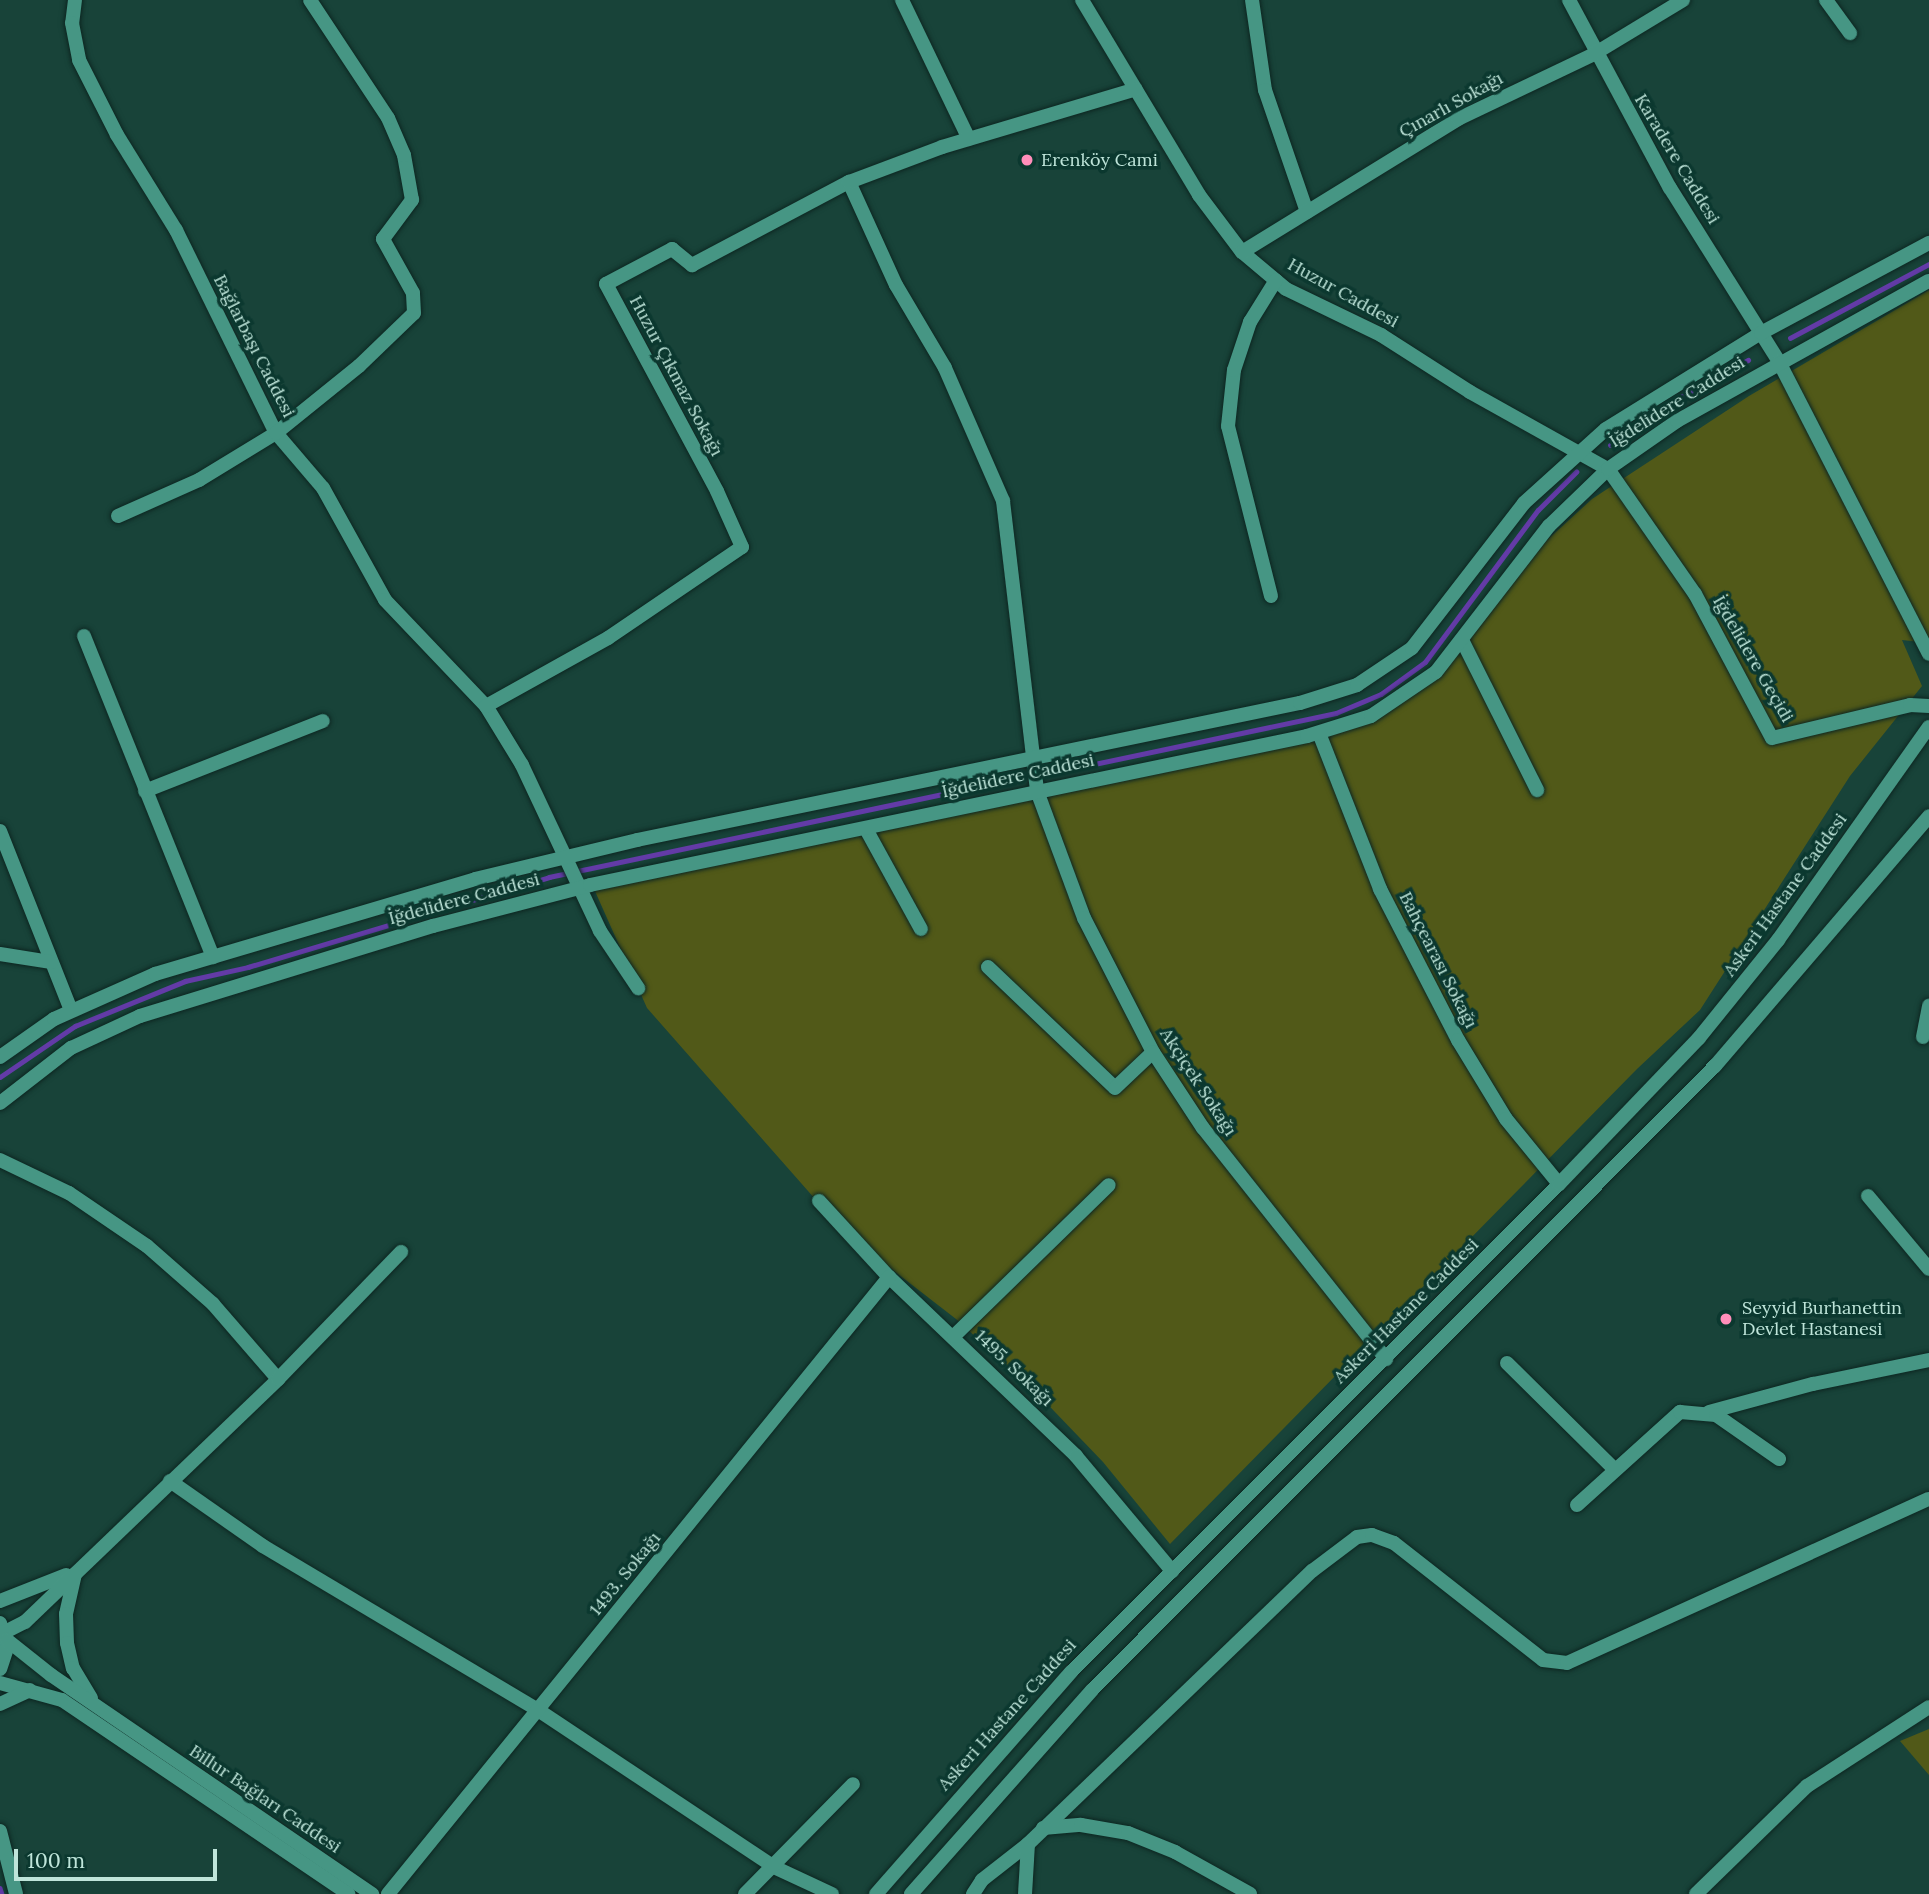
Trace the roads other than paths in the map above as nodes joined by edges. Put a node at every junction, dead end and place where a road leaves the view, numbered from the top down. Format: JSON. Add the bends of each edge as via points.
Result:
{"nodes":[{"id":1,"x":75,"y":0,"type":"edge"},
{"id":2,"x":310,"y":0,"type":"edge"},
{"id":3,"x":902,"y":0,"type":"edge"},
{"id":4,"x":1082,"y":0,"type":"edge"},
{"id":5,"x":1252,"y":0,"type":"edge"},
{"id":6,"x":1569,"y":0,"type":"edge"},
{"id":7,"x":1683,"y":0,"type":"edge"},
{"id":8,"x":1826,"y":0,"type":"edge"},
{"id":9,"x":1850,"y":33,"type":"dead end"},
{"id":10,"x":1594,"y":54,"type":"junction"},
{"id":11,"x":1136,"y":89,"type":"junction"},
{"id":12,"x":969,"y":139,"type":"junction"},
{"id":13,"x":849,"y":182,"type":"junction"},
{"id":14,"x":1307,"y":212,"type":"junction"},
{"id":15,"x":1929,"y":243,"type":"edge"},
{"id":16,"x":1242,"y":252,"type":"junction"},
{"id":17,"x":1276,"y":280,"type":"junction"},
{"id":18,"x":1929,"y":281,"type":"edge"},
{"id":19,"x":1761,"y":333,"type":"junction"},
{"id":20,"x":1779,"y":362,"type":"junction"},
{"id":21,"x":276,"y":433,"type":"junction"},
{"id":22,"x":1579,"y":450,"type":"junction"},
{"id":23,"x":1608,"y":469,"type":"junction"},
{"id":24,"x":118,"y":516,"type":"dead end"},
{"id":25,"x":1271,"y":596,"type":"dead end"},
{"id":26,"x":84,"y":636,"type":"dead end"},
{"id":27,"x":1462,"y":640,"type":"junction"},
{"id":28,"x":1929,"y":653,"type":"edge"},
{"id":29,"x":486,"y":706,"type":"junction"},
{"id":30,"x":1929,"y":706,"type":"edge"},
{"id":31,"x":323,"y":721,"type":"dead end"},
{"id":32,"x":1929,"y":727,"type":"edge"},
{"id":33,"x":1319,"y":733,"type":"junction"},
{"id":34,"x":1030,"y":758,"type":"junction"},
{"id":35,"x":1537,"y":790,"type":"dead end"},
{"id":36,"x":145,"y":791,"type":"junction"},
{"id":37,"x":1037,"y":791,"type":"junction"},
{"id":38,"x":1929,"y":816,"type":"edge"},
{"id":39,"x":866,"y":829,"type":"junction"},
{"id":40,"x":0,"y":831,"type":"edge"},
{"id":41,"x":565,"y":857,"type":"junction"},
{"id":42,"x":580,"y":888,"type":"junction"},
{"id":43,"x":920,"y":929,"type":"dead end"},
{"id":44,"x":0,"y":954,"type":"edge"},
{"id":45,"x":213,"y":957,"type":"junction"},
{"id":46,"x":51,"y":962,"type":"junction"},
{"id":47,"x":988,"y":967,"type":"dead end"},
{"id":48,"x":638,"y":988,"type":"dead end"},
{"id":49,"x":1929,"y":1006,"type":"edge"},
{"id":50,"x":71,"y":1010,"type":"junction"},
{"id":51,"x":1923,"y":1037,"type":"dead end"},
{"id":52,"x":1153,"y":1052,"type":"junction"},
{"id":53,"x":0,"y":1057,"type":"edge"},
{"id":54,"x":0,"y":1103,"type":"edge"},
{"id":55,"x":0,"y":1160,"type":"edge"},
{"id":56,"x":1559,"y":1184,"type":"junction"},
{"id":57,"x":1109,"y":1185,"type":"dead end"},
{"id":58,"x":1868,"y":1196,"type":"dead end"},
{"id":59,"x":819,"y":1201,"type":"dead end"},
{"id":60,"x":401,"y":1252,"type":"dead end"},
{"id":61,"x":1929,"y":1269,"type":"edge"},
{"id":62,"x":889,"y":1277,"type":"junction"},
{"id":63,"x":954,"y":1336,"type":"junction"},
{"id":64,"x":1386,"y":1359,"type":"junction"},
{"id":65,"x":1929,"y":1360,"type":"edge"},
{"id":66,"x":1507,"y":1363,"type":"dead end"},
{"id":67,"x":278,"y":1379,"type":"junction"},
{"id":68,"x":1709,"y":1412,"type":"junction"},
{"id":69,"x":1779,"y":1459,"type":"dead end"},
{"id":70,"x":1612,"y":1468,"type":"junction"},
{"id":71,"x":170,"y":1481,"type":"junction"},
{"id":72,"x":1929,"y":1499,"type":"edge"},
{"id":73,"x":1577,"y":1505,"type":"dead end"},
{"id":74,"x":77,"y":1570,"type":"junction"},
{"id":75,"x":1172,"y":1571,"type":"junction"},
{"id":76,"x":0,"y":1601,"type":"edge"},
{"id":77,"x":4,"y":1632,"type":"edge"},
{"id":78,"x":0,"y":1669,"type":"edge"},
{"id":79,"x":0,"y":1683,"type":"edge"},
{"id":80,"x":32,"y":1690,"type":"junction"},
{"id":81,"x":0,"y":1704,"type":"edge"},
{"id":82,"x":95,"y":1705,"type":"junction"},
{"id":83,"x":1929,"y":1707,"type":"edge"},
{"id":84,"x":538,"y":1710,"type":"junction"},
{"id":85,"x":136,"y":1741,"type":"junction"},
{"id":86,"x":853,"y":1784,"type":"dead end"},
{"id":87,"x":1043,"y":1828,"type":"junction"},
{"id":88,"x":0,"y":1831,"type":"edge"},
{"id":89,"x":1028,"y":1844,"type":"junction"},
{"id":90,"x":774,"y":1867,"type":"junction"},
{"id":91,"x":16,"y":1894,"type":"edge"},
{"id":92,"x":348,"y":1894,"type":"edge"},
{"id":93,"x":372,"y":1894,"type":"edge"},
{"id":94,"x":388,"y":1894,"type":"edge"},
{"id":95,"x":746,"y":1894,"type":"edge"},
{"id":96,"x":832,"y":1894,"type":"edge"},
{"id":97,"x":876,"y":1894,"type":"edge"},
{"id":98,"x":911,"y":1894,"type":"edge"},
{"id":99,"x":973,"y":1894,"type":"edge"},
{"id":100,"x":1025,"y":1894,"type":"edge"},
{"id":101,"x":1250,"y":1894,"type":"edge"},
{"id":102,"x":1696,"y":1894,"type":"edge"}],
"edges":[{"from":1,"to":21,"type":"street","name":"Bağlarbaşı Caddesi","via":[[72,23],[79,60],[117,135],[176,230]]},
{"from":2,"to":21,"type":"street","via":[[388,118],[404,155],[412,200],[383,239],[413,293],[415,306],[410,318],[359,366]]},
{"from":3,"to":12,"type":"street"},
{"from":4,"to":11,"type":"street","name":"Huzur Caddesi"},
{"from":5,"to":14,"type":"street","via":[[1265,90]]},
{"from":6,"to":10,"type":"street","name":"Karadere Caddesi"},
{"from":7,"to":10,"type":"street","name":"Çınarlı Sokağı"},
{"from":8,"to":9,"type":"street"},
{"from":10,"to":14,"type":"street","name":"Çınarlı Sokağı","via":[[1458,119]]},
{"from":10,"to":19,"type":"street","name":"Karadere Caddesi","via":[[1670,188]]},
{"from":11,"to":12,"type":"street","name":"Huzur Çıkmaz Sokağı"},
{"from":11,"to":16,"type":"street","name":"Huzur Caddesi","via":[[1199,195]]},
{"from":12,"to":13,"type":"street","name":"Huzur Çıkmaz Sokağı"},
{"from":13,"to":29,"type":"street","name":"Huzur Çıkmaz Sokağı","via":[[692,265],[672,250],[606,284],[717,491],[742,547],[608,638]]},
{"from":13,"to":34,"type":"street","name":"Akçiçek Sokağı","via":[[896,285],[945,368],[1003,501]]},
{"from":14,"to":16,"type":"street","name":"Çınarlı Sokağı"},
{"from":15,"to":19,"type":"street","name":"İğdelidere Caddesi"},
{"from":16,"to":17,"type":"street","name":"Huzur Caddesi"},
{"from":17,"to":22,"type":"street","name":"Huzur Caddesi"},
{"from":17,"to":25,"type":"street","via":[[1251,322],[1234,370],[1228,426]]},
{"from":18,"to":20,"type":"street","name":"İğdelidere Caddesi"},
{"from":19,"to":20,"type":"street","name":"Karadere Caddesi"},
{"from":19,"to":22,"type":"street","name":"İğdelidere Caddesi","via":[[1659,393]]},
{"from":20,"to":23,"type":"street","name":"İğdelidere Caddesi","via":[[1677,421]]},
{"from":20,"to":28,"type":"street"},
{"from":21,"to":24,"type":"street","via":[[199,480]]},
{"from":21,"to":29,"type":"street","name":"Bağlarbaşı Caddesi","via":[[323,488],[385,600]]},
{"from":22,"to":23,"type":"street","name":"Huzur Caddesi"},
{"from":22,"to":34,"type":"street","name":"İğdelidere Caddesi","via":[[1524,503],[1412,648],[1373,677],[1310,701]]},
{"from":23,"to":27,"type":"street","name":"İğdelidere Caddesi","via":[[1549,526]]},
{"from":23,"to":30,"type":"street","name":"İğdelidere Geçidi","via":[[1695,594],[1772,738],[1910,705]]},
{"from":26,"to":36,"type":"street"},
{"from":27,"to":33,"type":"street","name":"İğdelidere Caddesi","via":[[1415,691],[1371,716]]},
{"from":27,"to":35,"type":"street"},
{"from":29,"to":41,"type":"street","name":"Bağlarbaşı Caddesi","via":[[523,765]]},
{"from":31,"to":36,"type":"street"},
{"from":32,"to":56,"type":"street","name":"Askeri Hastane Caddesi","via":[[1747,981]]},
{"from":33,"to":37,"type":"street","name":"İğdelidere Caddesi"},
{"from":33,"to":56,"type":"street","name":"Bahçearası Sokağı","via":[[1380,889],[1458,1040],[1506,1119]]},
{"from":34,"to":37,"type":"street","name":"Akçiçek Sokağı"},
{"from":34,"to":41,"type":"street","name":"İğdelidere Caddesi"},
{"from":36,"to":45,"type":"street"},
{"from":37,"to":39,"type":"street","name":"İğdelidere Caddesi"},
{"from":37,"to":52,"type":"street","name":"Akçiçek Sokağı","via":[[1084,918]]},
{"from":38,"to":98,"type":"street","via":[[1671,1111],[1092,1690]]},
{"from":39,"to":42,"type":"street","name":"İğdelidere Caddesi"},
{"from":39,"to":43,"type":"street"},
{"from":40,"to":46,"type":"street"},
{"from":41,"to":42,"type":"street","name":"Bağlarbaşı Caddesi"},
{"from":41,"to":45,"type":"street","name":"İğdelidere Caddesi"},
{"from":42,"to":48,"type":"street","name":"Bağlarbaşı Caddesi","via":[[600,931]]},
{"from":42,"to":54,"type":"street","name":"İğdelidere Caddesi","via":[[165,1006],[71,1048]]},
{"from":44,"to":46,"type":"street"},
{"from":45,"to":50,"type":"street","name":"İğdelidere Caddesi","via":[[146,978]]},
{"from":46,"to":50,"type":"street"},
{"from":47,"to":52,"type":"street","via":[[1115,1088]]},
{"from":49,"to":51,"type":"street"},
{"from":50,"to":53,"type":"street","name":"İğdelidere Caddesi"},
{"from":52,"to":64,"type":"street","name":"Akçiçek Sokağı","via":[[1225,1159]]},
{"from":55,"to":67,"type":"street","via":[[69,1193],[147,1246],[213,1304]]},
{"from":56,"to":64,"type":"street","name":"Askeri Hastane Caddesi"},
{"from":57,"to":63,"type":"street"},
{"from":58,"to":61,"type":"street"},
{"from":59,"to":62,"type":"street","name":"1495. Sokağı"},
{"from":60,"to":67,"type":"street"},
{"from":62,"to":63,"type":"street","name":"1495. Sokağı"},
{"from":62,"to":84,"type":"street","name":"1493. Sokağı"},
{"from":63,"to":75,"type":"street","name":"1495. Sokağı","via":[[1076,1456]]},
{"from":64,"to":75,"type":"street","name":"Askeri Hastane Caddesi"},
{"from":65,"to":68,"type":"street"},
{"from":66,"to":70,"type":"street"},
{"from":67,"to":71,"type":"street"},
{"from":68,"to":69,"type":"street"},
{"from":68,"to":70,"type":"street","via":[[1673,1415]]},
{"from":70,"to":73,"type":"street"},
{"from":71,"to":74,"type":"street"},
{"from":71,"to":84,"type":"street","via":[[263,1546]]},
{"from":72,"to":87,"type":"street","via":[[1567,1663],[1543,1660],[1394,1543],[1372,1535],[1357,1537],[1312,1571]]},
{"from":74,"to":76,"type":"street"},
{"from":74,"to":77,"type":"street","via":[[25,1622]]},
{"from":74,"to":82,"type":"street","via":[[68,1599],[67,1643],[73,1668]]},
{"from":75,"to":97,"type":"street","name":"Askeri Hastane Caddesi","via":[[1040,1704]]},
{"from":77,"to":78,"type":"street"},
{"from":77,"to":82,"type":"street"},
{"from":79,"to":80,"type":"street"},
{"from":80,"to":81,"type":"street"},
{"from":80,"to":85,"type":"street","via":[[62,1700]]},
{"from":82,"to":85,"type":"street"},
{"from":83,"to":102,"type":"street","via":[[1807,1786]]},
{"from":84,"to":90,"type":"street"},
{"from":84,"to":94,"type":"street","name":"1493. Sokağı"},
{"from":85,"to":92,"type":"street","name":"Billur Bağları Caddesi"},
{"from":85,"to":93,"type":"street","name":"Billur Bağları Caddesi"},
{"from":86,"to":90,"type":"street"},
{"from":87,"to":89,"type":"street"},
{"from":87,"to":101,"type":"street","via":[[1081,1825],[1128,1833],[1175,1852]]},
{"from":88,"to":91,"type":"street"},
{"from":89,"to":99,"type":"street","via":[[982,1880]]},
{"from":89,"to":100,"type":"street"},
{"from":90,"to":95,"type":"street"},
{"from":90,"to":96,"type":"street"}]}
